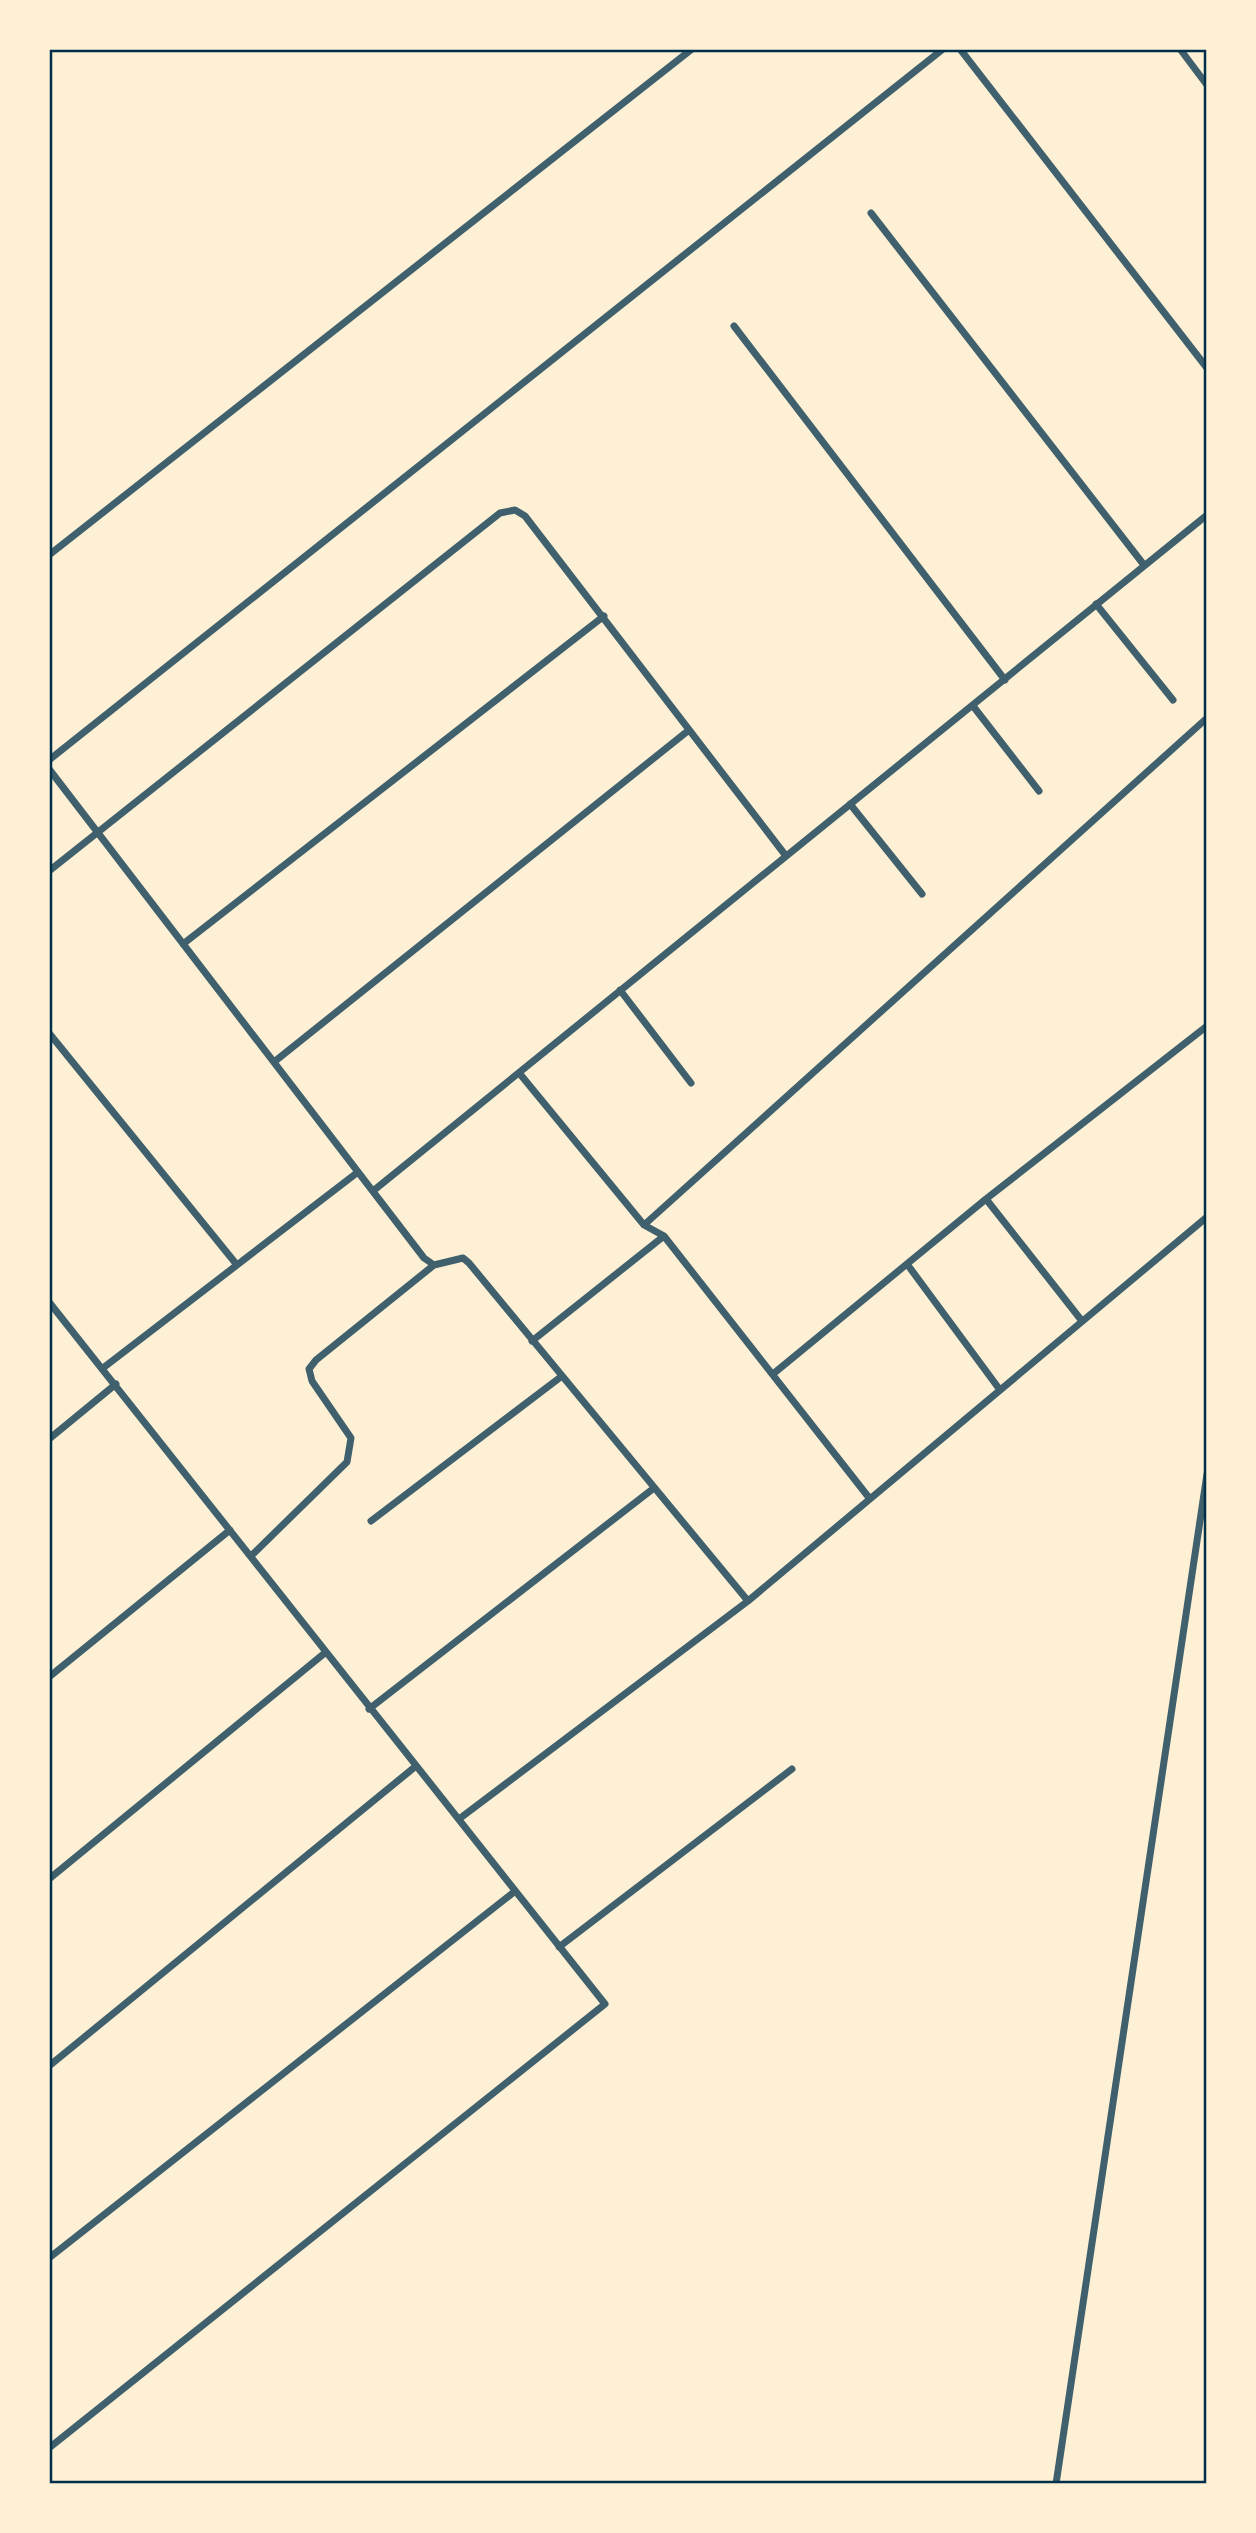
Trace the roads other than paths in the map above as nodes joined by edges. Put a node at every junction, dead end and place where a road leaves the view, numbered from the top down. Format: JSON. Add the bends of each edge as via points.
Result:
{"nodes":[{"id":1,"x":692,"y":49,"type":"edge"},
{"id":2,"x":943,"y":49,"type":"edge"},
{"id":3,"x":960,"y":49,"type":"edge"},
{"id":4,"x":1180,"y":49,"type":"edge"},
{"id":5,"x":1207,"y":85,"type":"edge"},
{"id":6,"x":871,"y":213,"type":"dead end"},
{"id":7,"x":734,"y":326,"type":"dead end"},
{"id":8,"x":1207,"y":368,"type":"edge"},
{"id":9,"x":1207,"y":515,"type":"edge"},
{"id":10,"x":49,"y":555,"type":"edge"},
{"id":11,"x":1144,"y":565,"type":"junction"},
{"id":12,"x":1096,"y":604,"type":"junction"},
{"id":13,"x":604,"y":616,"type":"junction"},
{"id":14,"x":1005,"y":680,"type":"junction"},
{"id":15,"x":1173,"y":701,"type":"dead end"},
{"id":16,"x":973,"y":706,"type":"junction"},
{"id":17,"x":1207,"y":718,"type":"edge"},
{"id":18,"x":689,"y":730,"type":"junction"},
{"id":19,"x":49,"y":760,"type":"edge"},
{"id":20,"x":49,"y":769,"type":"edge"},
{"id":21,"x":1039,"y":791,"type":"dead end"},
{"id":22,"x":850,"y":804,"type":"junction"},
{"id":23,"x":97,"y":832,"type":"junction"},
{"id":24,"x":786,"y":856,"type":"junction"},
{"id":25,"x":49,"y":871,"type":"edge"},
{"id":26,"x":922,"y":894,"type":"dead end"},
{"id":27,"x":183,"y":944,"type":"junction"},
{"id":28,"x":620,"y":990,"type":"junction"},
{"id":29,"x":1207,"y":1026,"type":"edge"},
{"id":30,"x":49,"y":1033,"type":"edge"},
{"id":31,"x":274,"y":1062,"type":"junction"},
{"id":32,"x":520,"y":1074,"type":"junction"},
{"id":33,"x":691,"y":1083,"type":"dead end"},
{"id":34,"x":358,"y":1172,"type":"junction"},
{"id":35,"x":373,"y":1191,"type":"junction"},
{"id":36,"x":986,"y":1199,"type":"junction"},
{"id":37,"x":1207,"y":1217,"type":"edge"},
{"id":38,"x":644,"y":1224,"type":"junction"},
{"id":39,"x":664,"y":1236,"type":"junction"},
{"id":40,"x":907,"y":1264,"type":"junction"},
{"id":41,"x":237,"y":1265,"type":"junction"},
{"id":42,"x":434,"y":1265,"type":"junction"},
{"id":43,"x":49,"y":1302,"type":"edge"},
{"id":44,"x":1082,"y":1321,"type":"junction"},
{"id":45,"x":532,"y":1341,"type":"junction"},
{"id":46,"x":103,"y":1368,"type":"junction"},
{"id":47,"x":773,"y":1374,"type":"junction"},
{"id":48,"x":562,"y":1376,"type":"junction"},
{"id":49,"x":116,"y":1384,"type":"junction"},
{"id":50,"x":1000,"y":1390,"type":"junction"},
{"id":51,"x":49,"y":1439,"type":"edge"},
{"id":52,"x":1207,"y":1474,"type":"edge"},
{"id":53,"x":654,"y":1488,"type":"junction"},
{"id":54,"x":870,"y":1499,"type":"junction"},
{"id":55,"x":371,"y":1521,"type":"dead end"},
{"id":56,"x":230,"y":1530,"type":"junction"},
{"id":57,"x":251,"y":1556,"type":"junction"},
{"id":58,"x":748,"y":1601,"type":"junction"},
{"id":59,"x":326,"y":1652,"type":"junction"},
{"id":60,"x":49,"y":1678,"type":"edge"},
{"id":61,"x":369,"y":1709,"type":"junction"},
{"id":62,"x":416,"y":1766,"type":"junction"},
{"id":63,"x":792,"y":1769,"type":"dead end"},
{"id":64,"x":459,"y":1819,"type":"junction"},
{"id":65,"x":49,"y":1879,"type":"edge"},
{"id":66,"x":514,"y":1892,"type":"junction"},
{"id":67,"x":559,"y":1947,"type":"junction"},
{"id":68,"x":49,"y":2066,"type":"edge"},
{"id":69,"x":49,"y":2258,"type":"edge"},
{"id":70,"x":49,"y":2448,"type":"edge"},
{"id":71,"x":1056,"y":2484,"type":"edge"}],
"edges":[{"from":1,"to":10,"type":"street"},
{"from":2,"to":19,"type":"street"},
{"from":3,"to":8,"type":"street"},
{"from":4,"to":5,"type":"street"},
{"from":6,"to":11,"type":"street"},
{"from":7,"to":14,"type":"street"},
{"from":9,"to":11,"type":"street"},
{"from":11,"to":12,"type":"street"},
{"from":12,"to":14,"type":"street"},
{"from":12,"to":15,"type":"street"},
{"from":13,"to":18,"type":"street"},
{"from":13,"to":23,"type":"street","via":[[525,516],[515,510],[500,513]]},
{"from":13,"to":27,"type":"street"},
{"from":14,"to":16,"type":"street"},
{"from":16,"to":21,"type":"street"},
{"from":16,"to":22,"type":"street"},
{"from":17,"to":38,"type":"street"},
{"from":18,"to":24,"type":"street"},
{"from":18,"to":31,"type":"street"},
{"from":20,"to":23,"type":"street"},
{"from":22,"to":24,"type":"street"},
{"from":22,"to":26,"type":"street"},
{"from":23,"to":25,"type":"street"},
{"from":23,"to":27,"type":"street"},
{"from":24,"to":28,"type":"street"},
{"from":27,"to":31,"type":"street"},
{"from":28,"to":32,"type":"street"},
{"from":28,"to":33,"type":"street"},
{"from":29,"to":36,"type":"street"},
{"from":30,"to":41,"type":"street"},
{"from":31,"to":34,"type":"street"},
{"from":32,"to":35,"type":"street"},
{"from":32,"to":38,"type":"street"},
{"from":34,"to":35,"type":"street"},
{"from":34,"to":41,"type":"street"},
{"from":35,"to":42,"type":"street"},
{"from":36,"to":40,"type":"street"},
{"from":36,"to":44,"type":"street"},
{"from":37,"to":44,"type":"street"},
{"from":38,"to":39,"type":"street"},
{"from":39,"to":45,"type":"street"},
{"from":39,"to":47,"type":"street"},
{"from":40,"to":47,"type":"street"},
{"from":40,"to":50,"type":"street"},
{"from":41,"to":46,"type":"street"},
{"from":42,"to":45,"type":"street","via":[[463,1258]]},
{"from":42,"to":57,"type":"street","via":[[309,1369],[312,1381],[351,1438],[347,1462]]},
{"from":43,"to":46,"type":"street"},
{"from":44,"to":50,"type":"street"},
{"from":45,"to":48,"type":"street"},
{"from":46,"to":49,"type":"street"},
{"from":47,"to":54,"type":"street"},
{"from":48,"to":53,"type":"street"},
{"from":48,"to":55,"type":"street"},
{"from":49,"to":51,"type":"street"},
{"from":49,"to":56,"type":"street"},
{"from":50,"to":54,"type":"street"},
{"from":52,"to":71,"type":"street"},
{"from":53,"to":58,"type":"street"},
{"from":53,"to":61,"type":"street"},
{"from":54,"to":58,"type":"street"},
{"from":56,"to":57,"type":"street"},
{"from":56,"to":60,"type":"street"},
{"from":57,"to":59,"type":"street"},
{"from":58,"to":64,"type":"street"},
{"from":59,"to":61,"type":"street"},
{"from":59,"to":65,"type":"street"},
{"from":61,"to":62,"type":"street"},
{"from":62,"to":64,"type":"street"},
{"from":62,"to":68,"type":"street"},
{"from":63,"to":67,"type":"street"},
{"from":64,"to":66,"type":"street"},
{"from":66,"to":67,"type":"street"},
{"from":66,"to":69,"type":"street"},
{"from":67,"to":70,"type":"street","via":[[605,2004]]}]}
